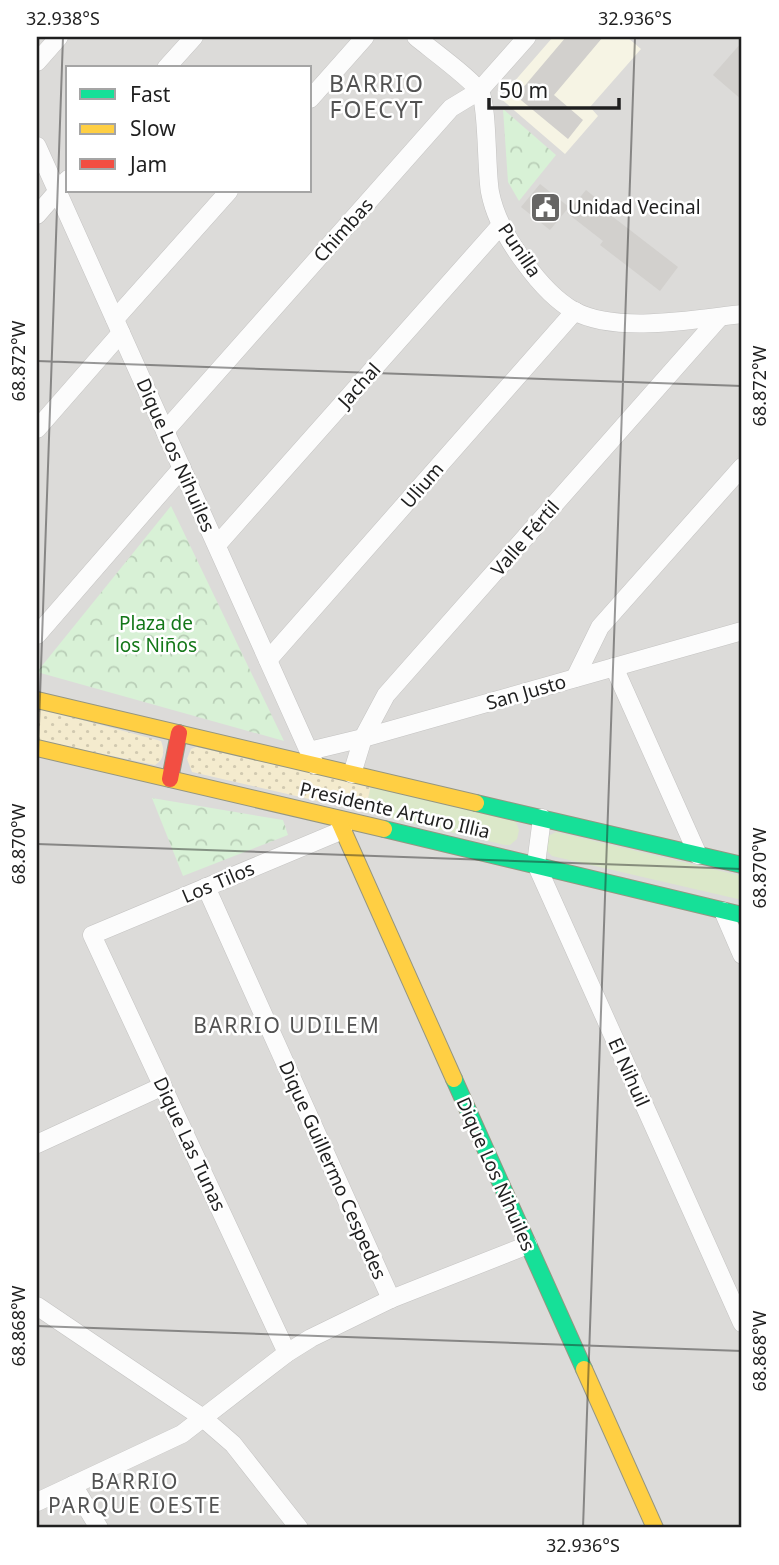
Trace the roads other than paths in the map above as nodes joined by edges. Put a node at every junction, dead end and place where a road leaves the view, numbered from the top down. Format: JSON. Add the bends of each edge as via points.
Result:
{"nodes":[{"id":1,"x":59,"y":37,"type":"edge"},
{"id":2,"x":194,"y":37,"type":"edge"},
{"id":3,"x":365,"y":37,"type":"edge"},
{"id":4,"x":416,"y":37,"type":"edge"},
{"id":5,"x":527,"y":37,"type":"edge"},
{"id":6,"x":37,"y":62,"type":"edge"},
{"id":7,"x":168,"y":66,"type":"edge"},
{"id":8,"x":479,"y":90,"type":"junction"},
{"id":9,"x":312,"y":97,"type":"edge"},
{"id":10,"x":37,"y":145,"type":"edge"},
{"id":11,"x":63,"y":185,"type":"edge"},
{"id":12,"x":228,"y":192,"type":"edge"},
{"id":13,"x":37,"y":215,"type":"edge"},
{"id":14,"x":501,"y":225,"type":"junction"},
{"id":15,"x":575,"y":311,"type":"junction"},
{"id":16,"x":742,"y":314,"type":"edge"},
{"id":17,"x":720,"y":317,"type":"junction"},
{"id":18,"x":118,"y":326,"type":"junction"},
{"id":19,"x":37,"y":429,"type":"edge"},
{"id":20,"x":165,"y":431,"type":"junction"},
{"id":21,"x":742,"y":467,"type":"edge"},
{"id":22,"x":182,"y":468,"type":"junction"},
{"id":23,"x":217,"y":545,"type":"junction"},
{"id":24,"x":742,"y":631,"type":"edge"},
{"id":25,"x":37,"y":635,"type":"edge"},
{"id":26,"x":268,"y":660,"type":"junction"},
{"id":27,"x":614,"y":667,"type":"junction"},
{"id":28,"x":575,"y":678,"type":"junction"},
{"id":29,"x":37,"y":700,"type":"edge"},
{"id":30,"x":179,"y":733,"type":"junction"},
{"id":31,"x":363,"y":738,"type":"junction"},
{"id":32,"x":37,"y":748,"type":"edge"},
{"id":33,"x":312,"y":758,"type":"junction"},
{"id":34,"x":352,"y":774,"type":"junction"},
{"id":35,"x":170,"y":779,"type":"junction"},
{"id":36,"x":542,"y":818,"type":"junction"},
{"id":37,"x":341,"y":824,"type":"junction"},
{"id":38,"x":698,"y":855,"type":"junction"},
{"id":39,"x":536,"y":864,"type":"junction"},
{"id":40,"x":742,"y":865,"type":"edge"},
{"id":41,"x":206,"y":887,"type":"junction"},
{"id":42,"x":723,"y":911,"type":"junction"},
{"id":43,"x":742,"y":915,"type":"edge"},
{"id":44,"x":92,"y":935,"type":"joint"},
{"id":45,"x":742,"y":954,"type":"edge"},
{"id":46,"x":163,"y":1086,"type":"junction"},
{"id":47,"x":37,"y":1144,"type":"edge"},
{"id":48,"x":527,"y":1245,"type":"junction"},
{"id":49,"x":391,"y":1299,"type":"junction"},
{"id":50,"x":37,"y":1306,"type":"edge"},
{"id":51,"x":742,"y":1323,"type":"edge"},
{"id":52,"x":287,"y":1353,"type":"junction"},
{"id":53,"x":203,"y":1418,"type":"junction"},
{"id":54,"x":73,"y":1485,"type":"junction"},
{"id":55,"x":37,"y":1502,"type":"edge"},
{"id":56,"x":99,"y":1528,"type":"edge"},
{"id":57,"x":299,"y":1528,"type":"edge"},
{"id":58,"x":655,"y":1528,"type":"edge"}],
"edges":[{"from":1,"to":6,"type":"street"},
{"from":2,"to":7,"type":"street"},
{"from":3,"to":9,"type":"street"},
{"from":4,"to":8,"type":"street"},
{"from":5,"to":8,"type":"street","name":"Chimbas"},
{"from":8,"to":14,"type":"street","name":"Punilla","via":[[490,194]]},
{"from":8,"to":20,"type":"street","name":"Chimbas","via":[[451,108]]},
{"from":10,"to":11,"type":"street","name":"Dique Los Nihuiles"},
{"from":11,"to":13,"type":"street"},
{"from":11,"to":18,"type":"street","name":"Dique Los Nihuiles"},
{"from":12,"to":18,"type":"street"},
{"from":14,"to":15,"type":"street","name":"Punilla","via":[[531,272]]},
{"from":14,"to":23,"type":"street","name":"Jachal"},
{"from":15,"to":17,"type":"street","name":"Punilla","via":[[638,323]]},
{"from":15,"to":26,"type":"street","name":"Ulium"},
{"from":16,"to":17,"type":"street","name":"Punilla"},
{"from":17,"to":31,"type":"street","name":"Valle Fértil","via":[[387,695]]},
{"from":18,"to":19,"type":"street"},
{"from":18,"to":20,"type":"street","name":"Dique Los Nihuiles"},
{"from":20,"to":22,"type":"street","name":"Dique Los Nihuiles"},
{"from":21,"to":28,"type":"street","via":[[600,627]]},
{"from":22,"to":23,"type":"street","name":"Dique Los Nihuiles"},
{"from":22,"to":25,"type":"street"},
{"from":23,"to":26,"type":"street","name":"Dique Los Nihuiles"},
{"from":24,"to":27,"type":"street","name":"San Justo"},
{"from":26,"to":33,"type":"street","name":"Dique Los Nihuiles"},
{"from":27,"to":28,"type":"street","name":"San Justo"},
{"from":27,"to":38,"type":"street"},
{"from":28,"to":31,"type":"street","name":"San Justo"},
{"from":29,"to":30,"type":"street","name":"Presidente Arturo Illia"},
{"from":30,"to":33,"type":"street","name":"Presidente Arturo Illia"},
{"from":30,"to":35,"type":"street"},
{"from":31,"to":33,"type":"street","name":"San Justo"},
{"from":31,"to":34,"type":"street","name":"Valle Fértil"},
{"from":32,"to":35,"type":"street","name":"Presidente Arturo Illia"},
{"from":33,"to":34,"type":"street","name":"Presidente Arturo Illia"},
{"from":34,"to":36,"type":"street","name":"Presidente Arturo Illia"},
{"from":35,"to":37,"type":"street","name":"Presidente Arturo Illia"},
{"from":36,"to":38,"type":"street","name":"Presidente Arturo Illia"},
{"from":36,"to":39,"type":"street"},
{"from":37,"to":39,"type":"street","name":"Presidente Arturo Illia"},
{"from":37,"to":41,"type":"street","name":"Los Tilos"},
{"from":37,"to":48,"type":"street","name":"Dique Los Nihuiles"},
{"from":38,"to":40,"type":"street","name":"Presidente Arturo Illia"},
{"from":39,"to":42,"type":"street","name":"Presidente Arturo Illia"},
{"from":39,"to":51,"type":"street","name":"El Nihuil"},
{"from":41,"to":44,"type":"street","name":"Los Tilos"},
{"from":41,"to":49,"type":"street","name":"Dique Guillermo Cespedes"},
{"from":42,"to":43,"type":"street","name":"Presidente Arturo Illia"},
{"from":42,"to":45,"type":"street"},
{"from":44,"to":46,"type":"street","name":"Dique Las Tunas"},
{"from":46,"to":47,"type":"street"},
{"from":46,"to":52,"type":"street","name":"Dique Las Tunas"},
{"from":48,"to":49,"type":"street"},
{"from":48,"to":58,"type":"street","name":"Dique Los Nihuiles"},
{"from":49,"to":52,"type":"street"},
{"from":50,"to":53,"type":"street"},
{"from":52,"to":53,"type":"street"},
{"from":53,"to":54,"type":"street","via":[[183,1434]]},
{"from":53,"to":57,"type":"street","via":[[233,1444]]},
{"from":54,"to":55,"type":"street"},
{"from":54,"to":56,"type":"street"}]}
